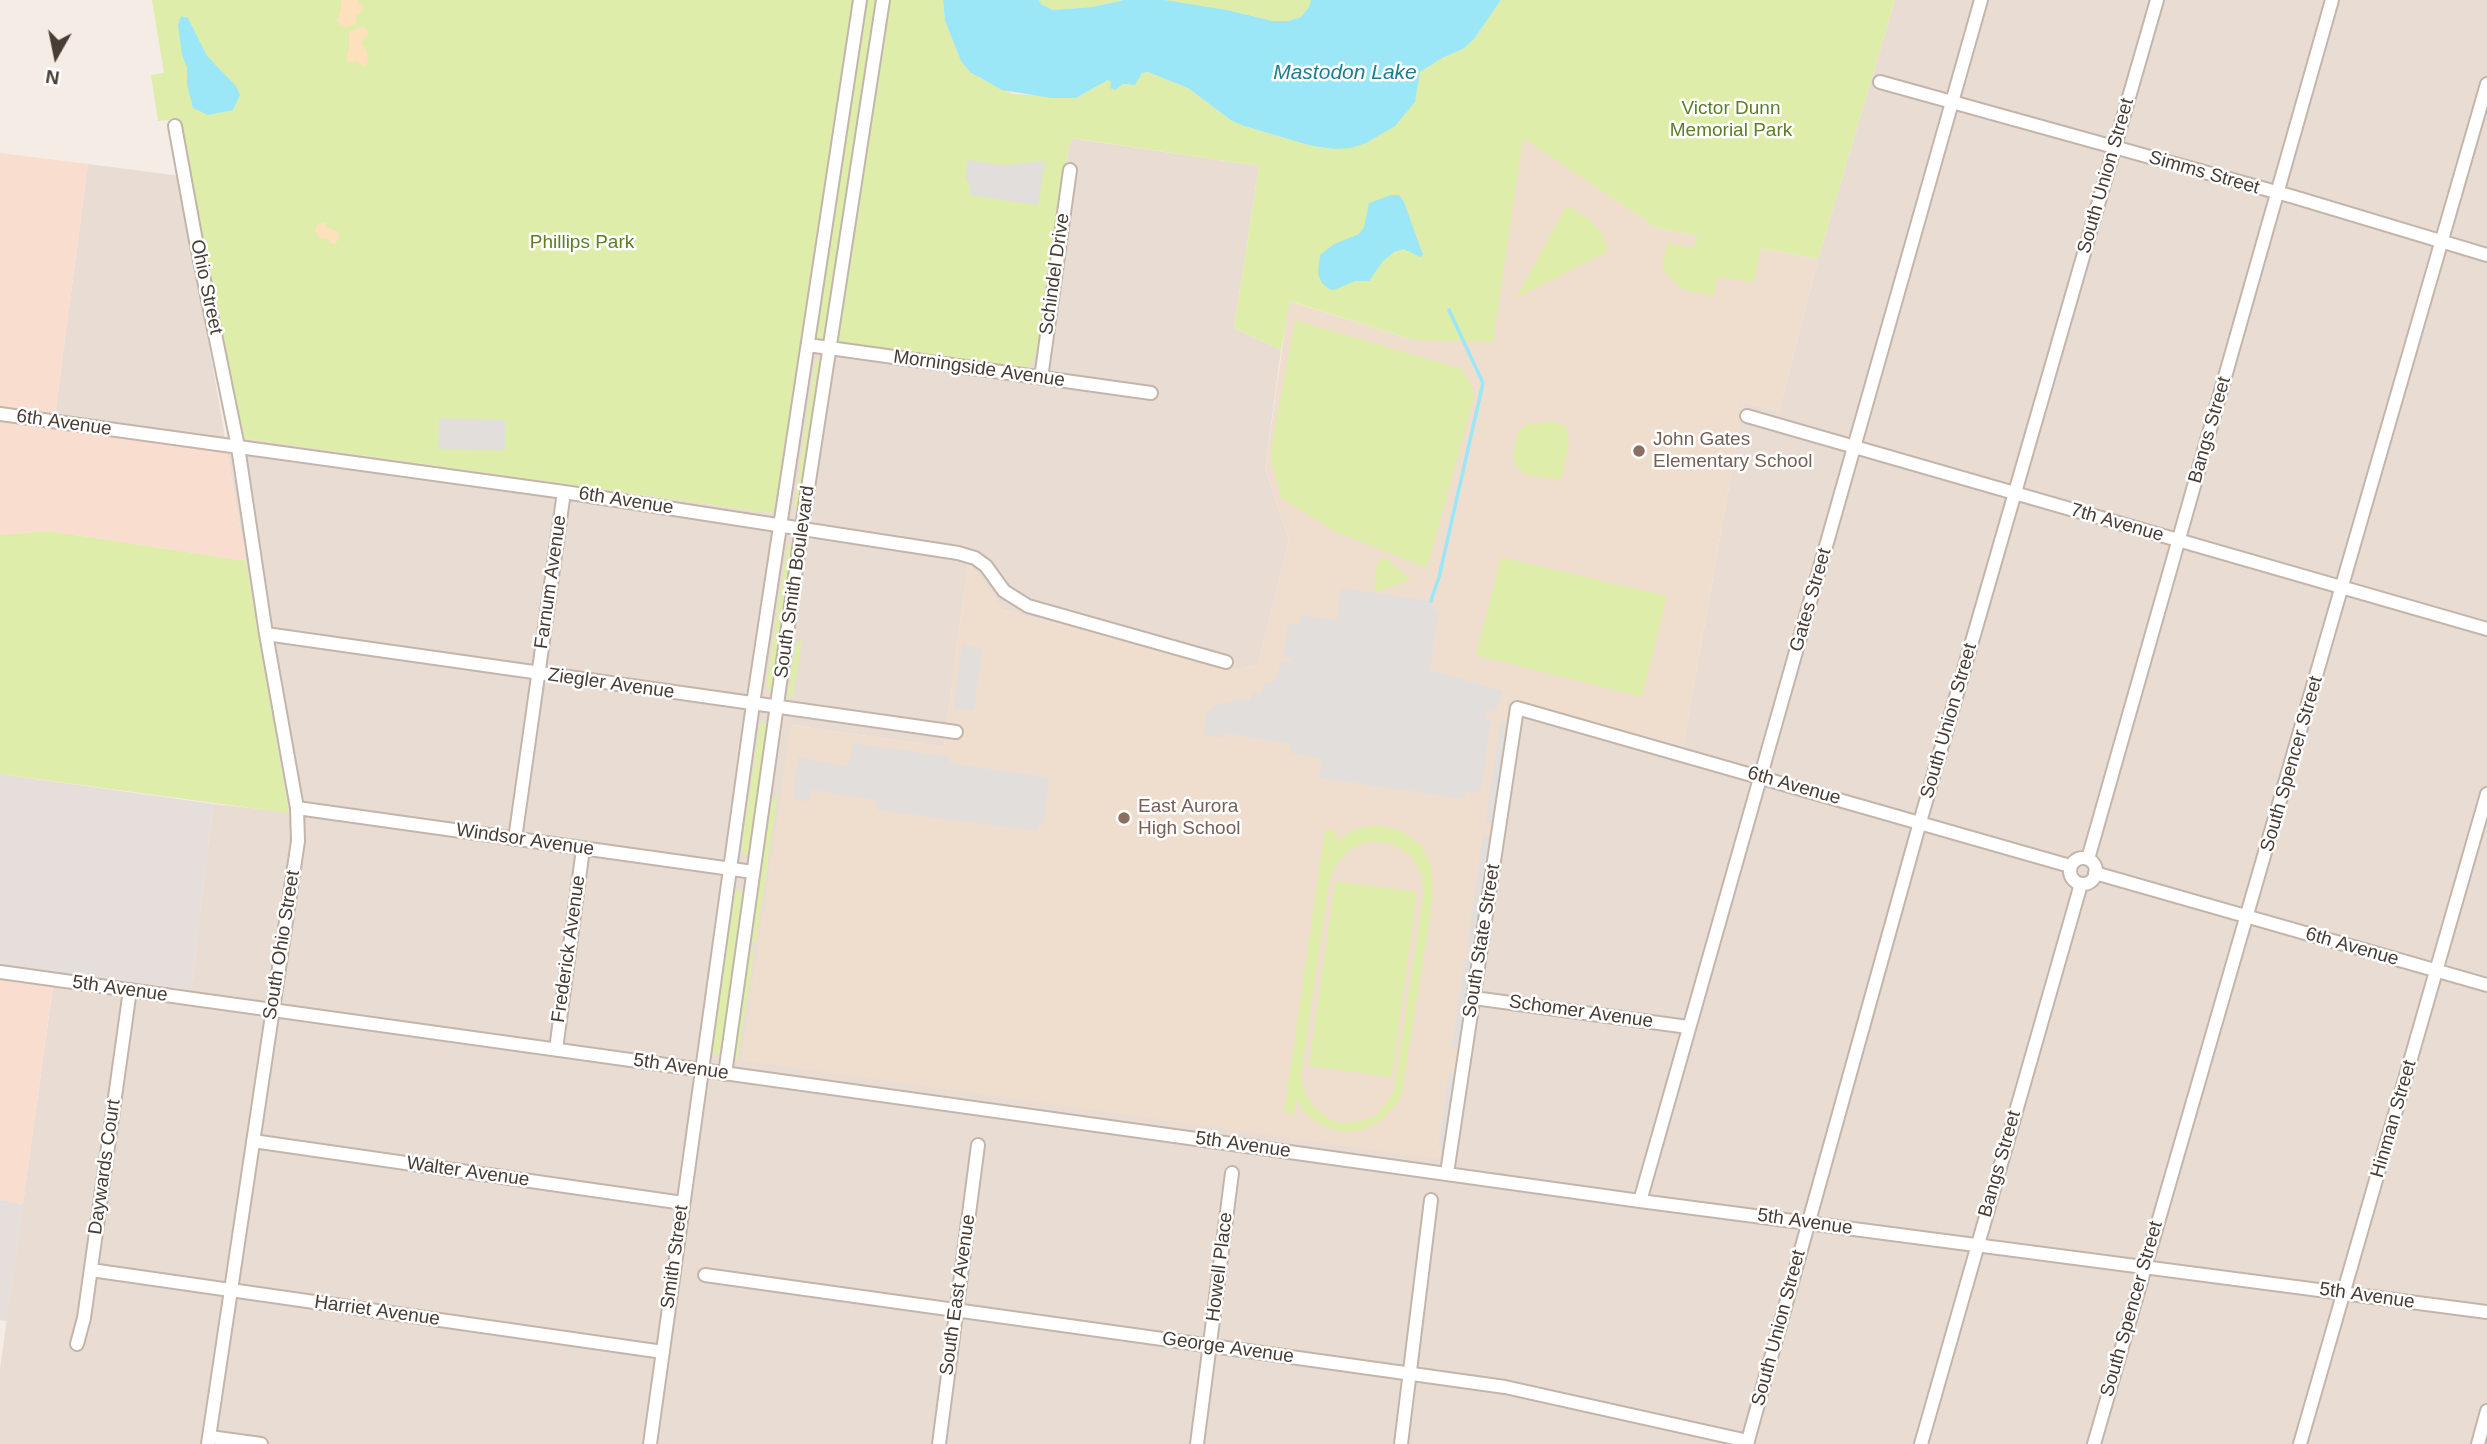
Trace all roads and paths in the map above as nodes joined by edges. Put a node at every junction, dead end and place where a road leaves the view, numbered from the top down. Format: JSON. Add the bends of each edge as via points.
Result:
{"nodes":[{"id":1,"x":860,"y":0,"type":"edge"},
{"id":2,"x":883,"y":0,"type":"edge"},
{"id":3,"x":1981,"y":0,"type":"edge"},
{"id":4,"x":2157,"y":0,"type":"edge"},
{"id":5,"x":2332,"y":0,"type":"edge"},
{"id":6,"x":1880,"y":82,"type":"dead end"},
{"id":7,"x":2487,"y":84,"type":"edge"},
{"id":8,"x":847,"y":87,"type":"junction"},
{"id":9,"x":869,"y":90,"type":"junction"},
{"id":10,"x":1952,"y":103,"type":"junction"},
{"id":11,"x":175,"y":126,"type":"dead end"},
{"id":12,"x":2115,"y":148,"type":"junction"},
{"id":13,"x":1070,"y":170,"type":"dead end"},
{"id":14,"x":2277,"y":193,"type":"junction"},
{"id":15,"x":2441,"y":242,"type":"junction"},
{"id":16,"x":2487,"y":255,"type":"edge"},
{"id":17,"x":808,"y":345,"type":"junction"},
{"id":18,"x":830,"y":348,"type":"junction"},
{"id":19,"x":1041,"y":378,"type":"junction"},
{"id":20,"x":1151,"y":393,"type":"dead end"},
{"id":21,"x":0,"y":414,"type":"edge"},
{"id":22,"x":1747,"y":416,"type":"dead end"},
{"id":23,"x":237,"y":447,"type":"junction"},
{"id":24,"x":1854,"y":447,"type":"junction"},
{"id":25,"x":564,"y":492,"type":"junction"},
{"id":26,"x":2013,"y":494,"type":"junction"},
{"id":27,"x":780,"y":524,"type":"junction"},
{"id":28,"x":802,"y":527,"type":"junction"},
{"id":29,"x":2179,"y":540,"type":"junction"},
{"id":30,"x":2342,"y":587,"type":"junction"},
{"id":31,"x":2487,"y":629,"type":"edge"},
{"id":32,"x":266,"y":634,"type":"junction"},
{"id":33,"x":1226,"y":662,"type":"dead end"},
{"id":34,"x":538,"y":674,"type":"junction"},
{"id":35,"x":753,"y":704,"type":"junction"},
{"id":36,"x":776,"y":708,"type":"junction"},
{"id":37,"x":1517,"y":708,"type":"joint"},
{"id":38,"x":956,"y":732,"type":"dead end"},
{"id":39,"x":1761,"y":777,"type":"junction"},
{"id":40,"x":2487,"y":794,"type":"edge"},
{"id":41,"x":297,"y":808,"type":"junction"},
{"id":42,"x":1920,"y":822,"type":"junction"},
{"id":43,"x":514,"y":839,"type":"junction"},
{"id":44,"x":583,"y":849,"type":"junction"},
{"id":45,"x":2088,"y":859,"type":"junction"},
{"id":46,"x":2070,"y":866,"type":"junction"},
{"id":47,"x":731,"y":869,"type":"junction"},
{"id":48,"x":753,"y":872,"type":"junction"},
{"id":49,"x":2095,"y":873,"type":"junction"},
{"id":50,"x":2081,"y":884,"type":"junction"},
{"id":51,"x":2248,"y":918,"type":"junction"},
{"id":52,"x":2437,"y":971,"type":"junction"},
{"id":53,"x":0,"y":972,"type":"edge"},
{"id":54,"x":2487,"y":985,"type":"edge"},
{"id":55,"x":130,"y":990,"type":"junction"},
{"id":56,"x":1474,"y":998,"type":"junction"},
{"id":57,"x":272,"y":1011,"type":"junction"},
{"id":58,"x":1688,"y":1027,"type":"junction"},
{"id":59,"x":556,"y":1049,"type":"junction"},
{"id":60,"x":701,"y":1070,"type":"junction"},
{"id":61,"x":725,"y":1074,"type":"junction"},
{"id":62,"x":253,"y":1141,"type":"junction"},
{"id":63,"x":978,"y":1145,"type":"dead end"},
{"id":64,"x":1232,"y":1172,"type":"dead end"},
{"id":65,"x":1447,"y":1173,"type":"junction"},
{"id":66,"x":1431,"y":1200,"type":"dead end"},
{"id":67,"x":1640,"y":1200,"type":"junction"},
{"id":68,"x":683,"y":1202,"type":"junction"},
{"id":69,"x":1808,"y":1223,"type":"junction"},
{"id":70,"x":1977,"y":1245,"type":"junction"},
{"id":71,"x":2144,"y":1267,"type":"junction"},
{"id":72,"x":91,"y":1270,"type":"junction"},
{"id":73,"x":705,"y":1275,"type":"dead end"},
{"id":74,"x":231,"y":1290,"type":"junction"},
{"id":75,"x":2344,"y":1292,"type":"junction"},
{"id":76,"x":956,"y":1311,"type":"junction"},
{"id":77,"x":2487,"y":1312,"type":"edge"},
{"id":78,"x":77,"y":1344,"type":"dead end"},
{"id":79,"x":1209,"y":1346,"type":"junction"},
{"id":80,"x":663,"y":1352,"type":"junction"},
{"id":81,"x":1410,"y":1373,"type":"junction"},
{"id":82,"x":2487,"y":1412,"type":"edge"},
{"id":83,"x":209,"y":1441,"type":"edge"},
{"id":84,"x":1747,"y":1443,"type":"edge"},
{"id":85,"x":261,"y":1444,"type":"edge"},
{"id":86,"x":650,"y":1444,"type":"edge"},
{"id":87,"x":939,"y":1444,"type":"edge"},
{"id":88,"x":1197,"y":1444,"type":"edge"},
{"id":89,"x":1401,"y":1444,"type":"edge"},
{"id":90,"x":1921,"y":1444,"type":"edge"},
{"id":91,"x":2094,"y":1444,"type":"edge"},
{"id":92,"x":2300,"y":1444,"type":"edge"},
{"id":93,"x":2478,"y":1444,"type":"edge"}],
"edges":[{"from":1,"to":8,"type":"street","name":"South Smith Boulevard"},
{"from":2,"to":9,"type":"street","name":"South Smith Boulevard"},
{"from":3,"to":10,"type":"street","name":"Gates Street"},
{"from":4,"to":12,"type":"street","name":"South Union Street"},
{"from":5,"to":14,"type":"street","name":"Bangs Street"},
{"from":6,"to":10,"type":"street","name":"Simms Street"},
{"from":7,"to":15,"type":"street","name":"South Spencer Street"},
{"from":8,"to":9,"type":"street"},
{"from":8,"to":17,"type":"street","name":"South Smith Boulevard"},
{"from":9,"to":18,"type":"street","name":"South Smith Boulevard"},
{"from":10,"to":12,"type":"street","name":"Simms Street"},
{"from":10,"to":24,"type":"street","name":"Gates Street"},
{"from":11,"to":23,"type":"street","name":"Ohio Street"},
{"from":12,"to":14,"type":"street","name":"Simms Street"},
{"from":12,"to":26,"type":"street","name":"South Union Street"},
{"from":13,"to":19,"type":"street","name":"Schindel Drive"},
{"from":14,"to":15,"type":"street","name":"Simms Street"},
{"from":14,"to":29,"type":"street","name":"Bangs Street"},
{"from":15,"to":16,"type":"street","name":"Simms Street"},
{"from":15,"to":30,"type":"street","name":"South Spencer Street"},
{"from":17,"to":18,"type":"street","name":"Morningside Avenue"},
{"from":17,"to":27,"type":"street","name":"South Smith Boulevard"},
{"from":18,"to":19,"type":"street","name":"Morningside Avenue"},
{"from":18,"to":28,"type":"street","name":"South Smith Boulevard"},
{"from":19,"to":20,"type":"street","name":"Morningside Avenue"},
{"from":21,"to":23,"type":"street","name":"6th Avenue"},
{"from":22,"to":24,"type":"street","name":"7th Avenue"},
{"from":23,"to":25,"type":"street","name":"6th Avenue"},
{"from":23,"to":32,"type":"street","name":"South Ohio Street"},
{"from":24,"to":26,"type":"street","name":"7th Avenue"},
{"from":24,"to":39,"type":"street","name":"Gates Street"},
{"from":25,"to":27,"type":"street","name":"6th Avenue"},
{"from":25,"to":34,"type":"street","name":"Farnum Avenue"},
{"from":26,"to":29,"type":"street","name":"7th Avenue"},
{"from":26,"to":42,"type":"street","name":"South Union Street"},
{"from":27,"to":28,"type":"street","name":"6th Avenue"},
{"from":27,"to":35,"type":"street","name":"South Smith Boulevard"},
{"from":28,"to":33,"type":"street","name":"6th Avenue","via":[[975,558],[1004,591],[1028,606]]},
{"from":28,"to":36,"type":"street","name":"South Smith Boulevard"},
{"from":29,"to":30,"type":"street","name":"7th Avenue"},
{"from":29,"to":45,"type":"street","name":"Bangs Street"},
{"from":30,"to":31,"type":"street","name":"7th Avenue"},
{"from":30,"to":51,"type":"street","name":"South Spencer Street"},
{"from":32,"to":34,"type":"street","name":"Ziegler Avenue"},
{"from":32,"to":41,"type":"street","name":"South Ohio Street"},
{"from":34,"to":35,"type":"street","name":"Ziegler Avenue"},
{"from":34,"to":43,"type":"street","name":"Farnum Avenue"},
{"from":35,"to":36,"type":"street","name":"Ziegler Avenue"},
{"from":35,"to":47,"type":"street","name":"South Smith Boulevard"},
{"from":36,"to":38,"type":"street","name":"Ziegler Avenue"},
{"from":36,"to":48,"type":"street","name":"South Smith Boulevard"},
{"from":37,"to":39,"type":"street","name":"6th Avenue"},
{"from":37,"to":56,"type":"street","name":"South State Street"},
{"from":39,"to":42,"type":"street","name":"6th Avenue"},
{"from":39,"to":58,"type":"street","name":"Gates Street"},
{"from":40,"to":52,"type":"street","name":"Hinman Street"},
{"from":41,"to":43,"type":"street","name":"Windsor Avenue"},
{"from":41,"to":57,"type":"street","name":"South Ohio Street","via":[[298,841]]},
{"from":42,"to":46,"type":"street","name":"6th Avenue"},
{"from":42,"to":69,"type":"street","name":"South Union Street"},
{"from":43,"to":44,"type":"street","name":"Windsor Avenue"},
{"from":44,"to":47,"type":"street","name":"Windsor Avenue"},
{"from":44,"to":59,"type":"street","name":"Frederick Avenue"},
{"from":45,"to":46,"type":"street","via":[[2078,859]]},
{"from":45,"to":49,"type":"street"},
{"from":46,"to":50,"type":"street","via":[[2071,876]]},
{"from":47,"to":48,"type":"street","name":"Windsor Avenue"},
{"from":47,"to":60,"type":"street","name":"South Smith Boulevard"},
{"from":48,"to":61,"type":"street","name":"South Smith Boulevard"},
{"from":49,"to":50,"type":"street"},
{"from":49,"to":51,"type":"street","name":"6th Avenue"},
{"from":50,"to":70,"type":"street","name":"Bangs Street"},
{"from":51,"to":52,"type":"street","name":"6th Avenue"},
{"from":51,"to":71,"type":"street","name":"South Spencer Street"},
{"from":52,"to":54,"type":"street","name":"6th Avenue"},
{"from":52,"to":75,"type":"street","name":"Hinman Street"},
{"from":53,"to":55,"type":"street","name":"5th Avenue"},
{"from":55,"to":57,"type":"street","name":"5th Avenue"},
{"from":55,"to":72,"type":"street","name":"Daywards Court"},
{"from":56,"to":58,"type":"street","name":"Schomer Avenue"},
{"from":56,"to":65,"type":"street","name":"South State Street"},
{"from":57,"to":59,"type":"street","name":"5th Avenue"},
{"from":57,"to":62,"type":"street","name":"South Ohio Street"},
{"from":58,"to":67,"type":"street","name":"Gates Street"},
{"from":59,"to":60,"type":"street","name":"5th Avenue"},
{"from":60,"to":61,"type":"street","name":"5th Avenue"},
{"from":60,"to":68,"type":"street","name":"Smith Street"},
{"from":61,"to":65,"type":"street","name":"5th Avenue"},
{"from":62,"to":68,"type":"street","name":"Walter Avenue"},
{"from":62,"to":74,"type":"street","name":"South Ohio Street"},
{"from":63,"to":76,"type":"street","name":"South East Avenue"},
{"from":64,"to":79,"type":"street","name":"Howell Place"},
{"from":65,"to":67,"type":"street","name":"5th Avenue"},
{"from":66,"to":81,"type":"street"},
{"from":67,"to":69,"type":"street","name":"5th Avenue"},
{"from":68,"to":80,"type":"street","name":"Smith Street"},
{"from":69,"to":70,"type":"street","name":"5th Avenue"},
{"from":69,"to":84,"type":"street","name":"South Union Street"},
{"from":70,"to":71,"type":"street","name":"5th Avenue"},
{"from":70,"to":90,"type":"street","name":"Bangs Street"},
{"from":71,"to":75,"type":"street","name":"5th Avenue"},
{"from":71,"to":91,"type":"street","name":"South Spencer Street"},
{"from":72,"to":74,"type":"street","name":"Harriet Avenue"},
{"from":72,"to":78,"type":"street","name":"Daywards Court"},
{"from":73,"to":76,"type":"street","name":"George Avenue"},
{"from":74,"to":80,"type":"street","name":"Harriet Avenue"},
{"from":74,"to":83,"type":"street","name":"South Ohio Street"},
{"from":75,"to":77,"type":"street","name":"5th Avenue"},
{"from":75,"to":92,"type":"street","name":"Hinman Street"},
{"from":76,"to":79,"type":"street","name":"George Avenue"},
{"from":76,"to":87,"type":"street","name":"South East Avenue"},
{"from":79,"to":81,"type":"street","name":"George Avenue"},
{"from":79,"to":88,"type":"street","name":"Howell Place"},
{"from":80,"to":86,"type":"street","name":"Smith Street"},
{"from":81,"to":84,"type":"street","name":"George Avenue","via":[[1516,1389]]},
{"from":81,"to":89,"type":"street"},
{"from":82,"to":93,"type":"street"},
{"from":83,"to":85,"type":"street"}]}
